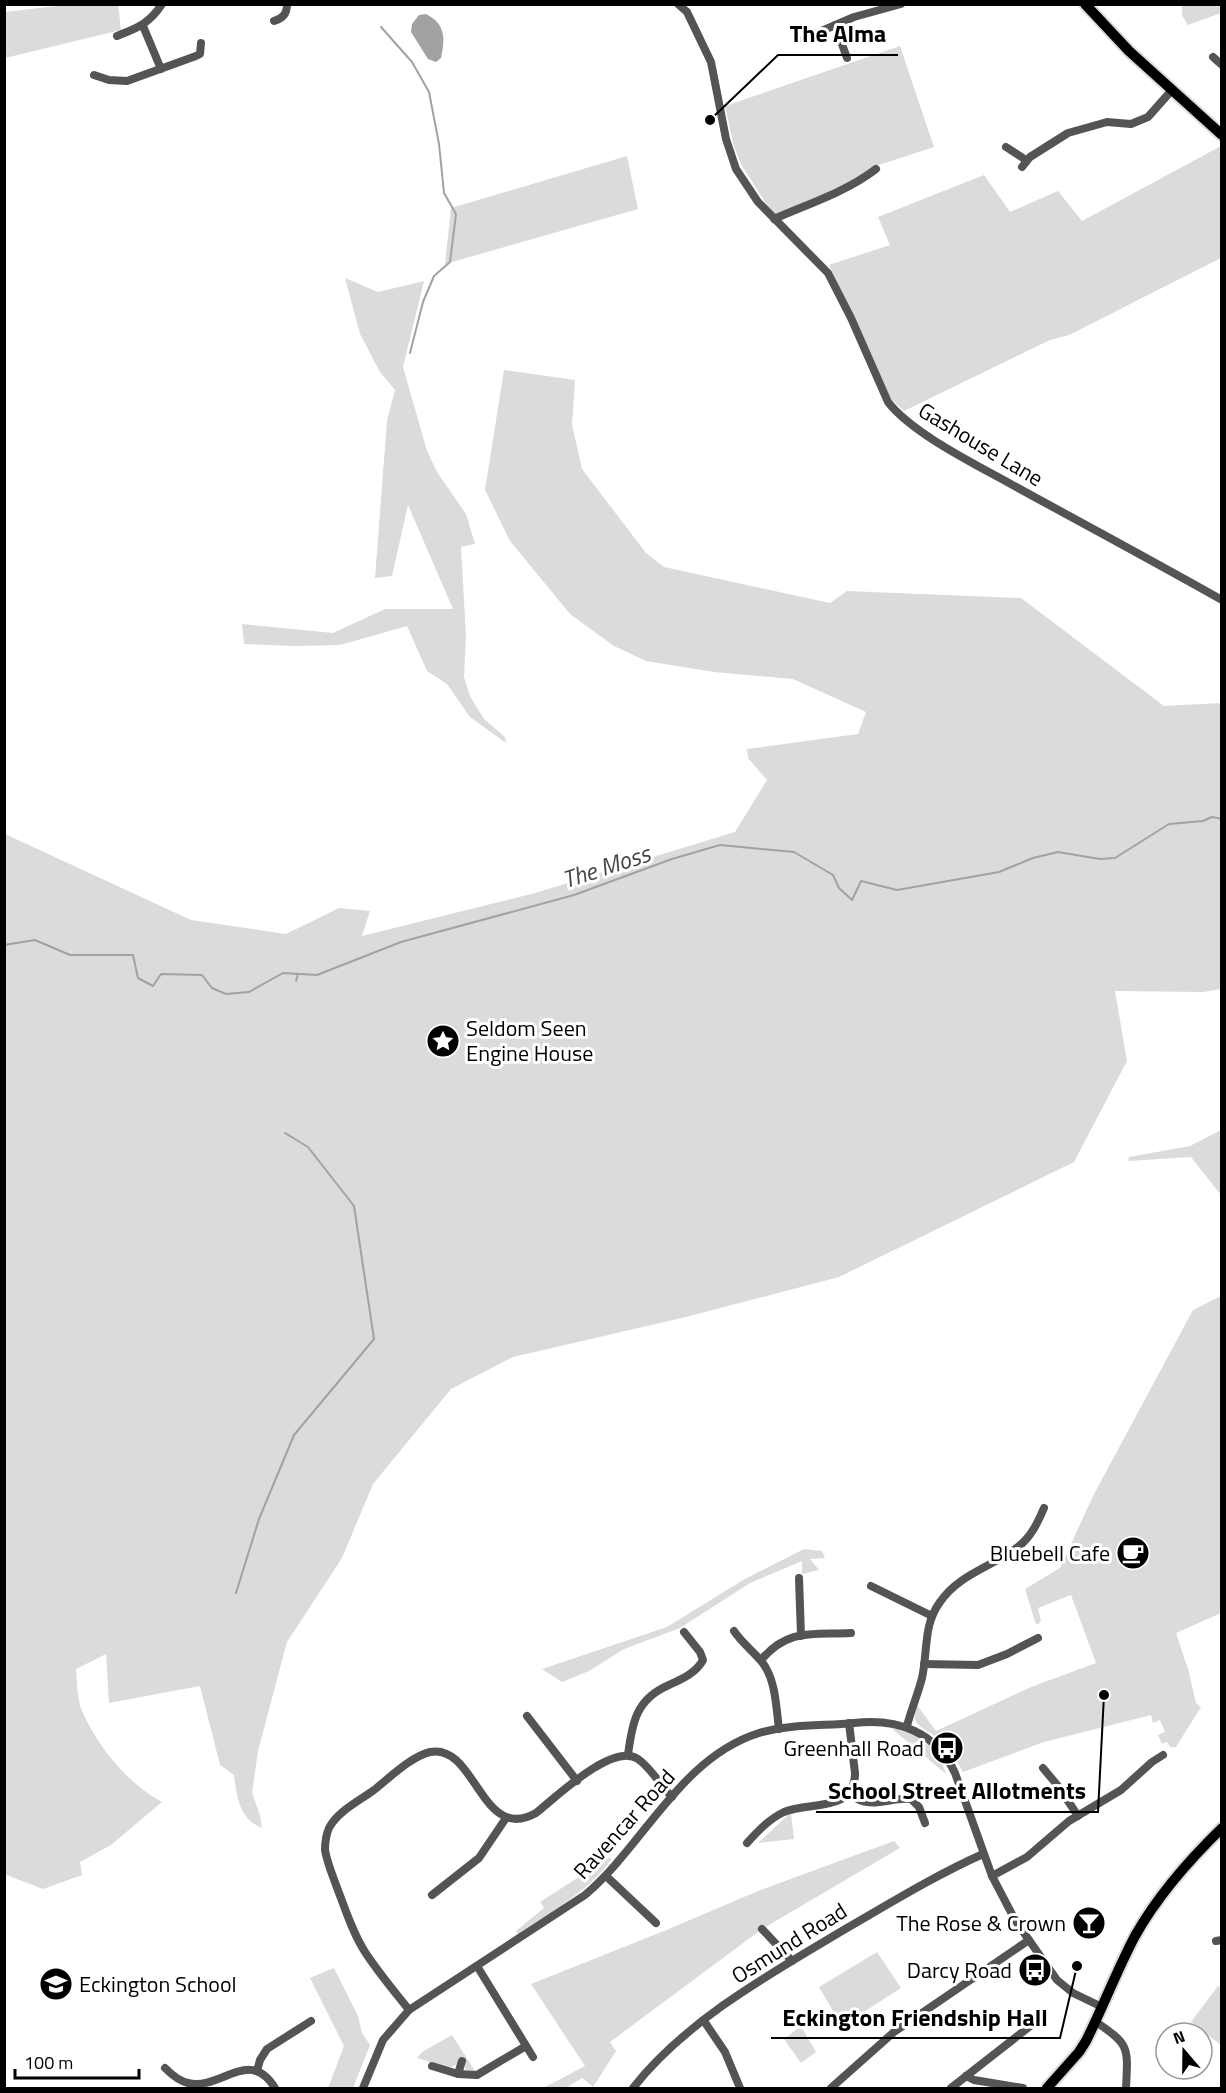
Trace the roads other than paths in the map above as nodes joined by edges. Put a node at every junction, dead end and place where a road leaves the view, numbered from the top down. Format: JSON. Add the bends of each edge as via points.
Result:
{"nodes":[{"id":1,"x":162,"y":4,"type":"edge"},
{"id":2,"x":287,"y":4,"type":"edge"},
{"id":3,"x":678,"y":4,"type":"edge"},
{"id":4,"x":861,"y":4,"type":"edge"},
{"id":5,"x":901,"y":4,"type":"edge"},
{"id":6,"x":1085,"y":4,"type":"edge"},
{"id":7,"x":865,"y":15,"type":"junction"},
{"id":8,"x":274,"y":21,"type":"dead end"},
{"id":9,"x":835,"y":25,"type":"junction"},
{"id":10,"x":142,"y":26,"type":"junction"},
{"id":11,"x":117,"y":36,"type":"dead end"},
{"id":12,"x":803,"y":39,"type":"dead end"},
{"id":13,"x":201,"y":43,"type":"dead end"},
{"id":14,"x":1213,"y":57,"type":"dead end"},
{"id":15,"x":847,"y":58,"type":"dead end"},
{"id":16,"x":1221,"y":65,"type":"edge"},
{"id":17,"x":161,"y":69,"type":"junction"},
{"id":18,"x":94,"y":75,"type":"dead end"},
{"id":19,"x":1172,"y":90,"type":"junction"},
{"id":20,"x":1221,"y":135,"type":"edge"},
{"id":21,"x":1006,"y":147,"type":"dead end"},
{"id":22,"x":876,"y":169,"type":"dead end"},
{"id":23,"x":774,"y":219,"type":"junction"},
{"id":24,"x":1221,"y":600,"type":"edge"},
{"id":25,"x":1044,"y":1508,"type":"dead end"},
{"id":26,"x":800,"y":1578,"type":"dead end"},
{"id":27,"x":871,"y":1586,"type":"dead end"},
{"id":28,"x":932,"y":1616,"type":"junction"},
{"id":29,"x":734,"y":1630,"type":"dead end"},
{"id":30,"x":684,"y":1632,"type":"dead end"},
{"id":31,"x":801,"y":1636,"type":"junction"},
{"id":32,"x":847,"y":1636,"type":"dead end"},
{"id":33,"x":1038,"y":1638,"type":"dead end"},
{"id":34,"x":761,"y":1660,"type":"junction"},
{"id":35,"x":924,"y":1664,"type":"junction"},
{"id":36,"x":526,"y":1716,"type":"dead end"},
{"id":37,"x":849,"y":1723,"type":"junction"},
{"id":38,"x":907,"y":1726,"type":"junction"},
{"id":39,"x":779,"y":1729,"type":"junction"},
{"id":40,"x":628,"y":1755,"type":"junction"},
{"id":41,"x":1163,"y":1755,"type":"dead end"},
{"id":42,"x":1049,"y":1769,"type":"dead end"},
{"id":43,"x":577,"y":1781,"type":"junction"},
{"id":44,"x":849,"y":1794,"type":"junction"},
{"id":45,"x":672,"y":1797,"type":"junction"},
{"id":46,"x":1078,"y":1816,"type":"junction"},
{"id":47,"x":506,"y":1818,"type":"junction"},
{"id":48,"x":925,"y":1823,"type":"dead end"},
{"id":49,"x":1221,"y":1828,"type":"edge"},
{"id":50,"x":747,"y":1842,"type":"dead end"},
{"id":51,"x":983,"y":1854,"type":"junction"},
{"id":52,"x":606,"y":1876,"type":"junction"},
{"id":53,"x":992,"y":1876,"type":"junction"},
{"id":54,"x":432,"y":1895,"type":"dead end"},
{"id":55,"x":656,"y":1923,"type":"dead end"},
{"id":56,"x":762,"y":1929,"type":"dead end"},
{"id":57,"x":1029,"y":1940,"type":"junction"},
{"id":58,"x":792,"y":1961,"type":"junction"},
{"id":59,"x":477,"y":1966,"type":"junction"},
{"id":60,"x":1102,"y":2007,"type":"junction"},
{"id":61,"x":409,"y":2010,"type":"junction"},
{"id":62,"x":1043,"y":2016,"type":"dead end"},
{"id":63,"x":311,"y":2020,"type":"dead end"},
{"id":64,"x":704,"y":2021,"type":"junction"},
{"id":65,"x":1096,"y":2022,"type":"junction"},
{"id":66,"x":299,"y":2028,"type":"junction"},
{"id":67,"x":305,"y":2037,"type":"dead end"},
{"id":68,"x":526,"y":2046,"type":"junction"},
{"id":69,"x":533,"y":2058,"type":"dead end"},
{"id":70,"x":462,"y":2061,"type":"dead end"},
{"id":71,"x":432,"y":2067,"type":"dead end"},
{"id":72,"x":165,"y":2068,"type":"dead end"},
{"id":73,"x":257,"y":2071,"type":"junction"},
{"id":74,"x":458,"y":2074,"type":"junction"},
{"id":75,"x":966,"y":2076,"type":"junction"},
{"id":76,"x":180,"y":2085,"type":"edge"},
{"id":77,"x":275,"y":2088,"type":"edge"},
{"id":78,"x":363,"y":2088,"type":"edge"},
{"id":79,"x":633,"y":2088,"type":"edge"},
{"id":80,"x":740,"y":2088,"type":"edge"},
{"id":81,"x":831,"y":2088,"type":"edge"},
{"id":82,"x":951,"y":2088,"type":"edge"},
{"id":83,"x":1023,"y":2088,"type":"edge"},
{"id":84,"x":1047,"y":2088,"type":"edge"},
{"id":85,"x":1126,"y":2088,"type":"edge"}],
"edges":[{"from":1,"to":10,"type":"street"},
{"from":2,"to":8,"type":"street","via":[[284,16]]},
{"from":3,"to":23,"type":"street","name":"Gashouse Lane","via":[[687,12],[711,62],[736,169]]},
{"from":4,"to":7,"type":"street"},
{"from":5,"to":7,"type":"street"},
{"from":6,"to":19,"type":"main road"},
{"from":7,"to":9,"type":"street"},
{"from":9,"to":12,"type":"street"},
{"from":9,"to":15,"type":"street"},
{"from":10,"to":11,"type":"street"},
{"from":10,"to":17,"type":"street"},
{"from":13,"to":17,"type":"street","via":[[200,54]]},
{"from":14,"to":16,"type":"street"},
{"from":17,"to":18,"type":"street","via":[[127,81]]},
{"from":19,"to":20,"type":"main road"},
{"from":19,"to":21,"type":"street","via":[[1148,117],[1131,124],[1107,122],[1068,133],[1024,164]]},
{"from":22,"to":23,"type":"street","via":[[840,191]]},
{"from":23,"to":24,"type":"street","name":"Gashouse Lane","via":[[828,273],[896,413],[980,467]]},
{"from":25,"to":28,"type":"street","via":[[1027,1539],[956,1584]]},
{"from":26,"to":31,"type":"street"},
{"from":27,"to":28,"type":"street"},
{"from":28,"to":35,"type":"street"},
{"from":29,"to":34,"type":"street"},
{"from":30,"to":40,"type":"street","via":[[703,1660],[693,1672],[665,1686],[641,1705],[632,1726]]},
{"from":31,"to":32,"type":"street"},
{"from":31,"to":34,"type":"street","via":[[779,1643]]},
{"from":33,"to":35,"type":"street","via":[[978,1665]]},
{"from":34,"to":39,"type":"street","via":[[771,1677]]},
{"from":35,"to":38,"type":"street"},
{"from":36,"to":43,"type":"street"},
{"from":37,"to":38,"type":"street","name":"Ravencar Road"},
{"from":37,"to":39,"type":"street","name":"Ravencar Road"},
{"from":37,"to":44,"type":"street","via":[[855,1781]]},
{"from":38,"to":51,"type":"street","via":[[927,1737],[950,1762]]},
{"from":39,"to":45,"type":"street","name":"Ravencar Road","via":[[750,1737],[720,1752],[695,1771]]},
{"from":40,"to":43,"type":"street","via":[[606,1761]]},
{"from":40,"to":45,"type":"street","via":[[642,1762]]},
{"from":41,"to":46,"type":"street","via":[[1121,1790]]},
{"from":42,"to":46,"type":"street"},
{"from":43,"to":47,"type":"street","via":[[528,1817]]},
{"from":44,"to":48,"type":"street","via":[[868,1804],[911,1799]]},
{"from":44,"to":50,"type":"street","via":[[837,1802],[786,1811],[766,1823]]},
{"from":45,"to":52,"type":"street","name":"Ravencar Road"},
{"from":46,"to":53,"type":"street","via":[[1027,1857]]},
{"from":47,"to":54,"type":"street","via":[[479,1858]]},
{"from":47,"to":61,"type":"street","via":[[454,1758],[435,1752],[420,1755],[350,1807],[329,1829],[326,1855],[352,1927],[364,1951]]},
{"from":49,"to":60,"type":"main road","via":[[1160,1897],[1136,1936]]},
{"from":51,"to":53,"type":"street"},
{"from":51,"to":58,"type":"street","name":"Osmund Road","via":[[937,1875]]},
{"from":52,"to":55,"type":"street"},
{"from":52,"to":59,"type":"street","name":"Ravencar Road","via":[[571,1905]]},
{"from":53,"to":57,"type":"street"},
{"from":56,"to":58,"type":"street","via":[[766,1940]]},
{"from":57,"to":60,"type":"street","via":[[1057,1980]]},
{"from":57,"to":81,"type":"street","via":[[894,2032]]},
{"from":58,"to":64,"type":"street","name":"Osmund Road"},
{"from":59,"to":61,"type":"street","name":"Ravencar Road"},
{"from":59,"to":68,"type":"street"},
{"from":60,"to":65,"type":"main road"},
{"from":61,"to":78,"type":"street","name":"Ravencar Road","via":[[383,2040]]},
{"from":62,"to":75,"type":"street"},
{"from":63,"to":66,"type":"street"},
{"from":64,"to":79,"type":"street","name":"Osmund Road","via":[[666,2052]]},
{"from":64,"to":80,"type":"street","via":[[725,2052]]},
{"from":65,"to":84,"type":"main road","via":[[1079,2052]]},
{"from":65,"to":85,"type":"street","via":[[1125,2046]]},
{"from":66,"to":67,"type":"street"},
{"from":66,"to":73,"type":"street","via":[[267,2049]]},
{"from":68,"to":69,"type":"street"},
{"from":68,"to":74,"type":"street","via":[[484,2073]]},
{"from":70,"to":74,"type":"street"},
{"from":71,"to":74,"type":"street"},
{"from":72,"to":76,"type":"street"},
{"from":73,"to":76,"type":"street","via":[[240,2071],[212,2082]]},
{"from":73,"to":77,"type":"street"},
{"from":75,"to":82,"type":"street"},
{"from":75,"to":83,"type":"street"}]}
